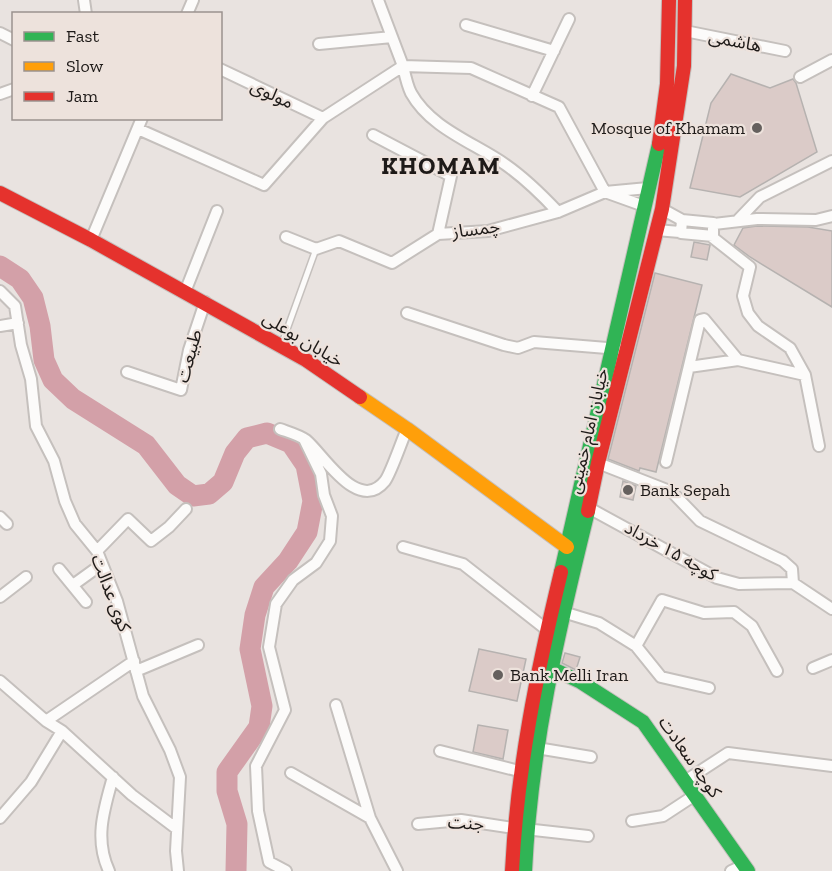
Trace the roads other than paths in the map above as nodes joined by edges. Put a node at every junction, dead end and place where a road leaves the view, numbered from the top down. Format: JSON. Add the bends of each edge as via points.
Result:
{"nodes":[{"id":1,"x":378,"y":0,"type":"edge"},
{"id":2,"x":669,"y":0,"type":"edge"},
{"id":3,"x":685,"y":0,"type":"edge"},
{"id":4,"x":569,"y":19,"type":"dead end"},
{"id":5,"x":466,"y":25,"type":"dead end"},
{"id":6,"x":686,"y":31,"type":"junction"},
{"id":7,"x":392,"y":37,"type":"junction"},
{"id":8,"x":319,"y":44,"type":"dead end"},
{"id":9,"x":554,"y":51,"type":"junction"},
{"id":10,"x":785,"y":51,"type":"dead end"},
{"id":11,"x":832,"y":60,"type":"edge"},
{"id":12,"x":403,"y":66,"type":"junction"},
{"id":13,"x":222,"y":70,"type":"edge"},
{"id":14,"x":800,"y":77,"type":"dead end"},
{"id":15,"x":532,"y":96,"type":"junction"},
{"id":16,"x":323,"y":118,"type":"junction"},
{"id":17,"x":140,"y":124,"type":"edge"},
{"id":18,"x":373,"y":135,"type":"dead end"},
{"id":19,"x":832,"y":161,"type":"edge"},
{"id":20,"x":648,"y":188,"type":"junction"},
{"id":21,"x":605,"y":192,"type":"junction"},
{"id":22,"x":0,"y":193,"type":"edge"},
{"id":23,"x":644,"y":206,"type":"junction"},
{"id":24,"x":662,"y":209,"type":"junction"},
{"id":25,"x":217,"y":211,"type":"dead end"},
{"id":26,"x":558,"y":212,"type":"junction"},
{"id":27,"x":832,"y":216,"type":"edge"},
{"id":28,"x":682,"y":220,"type":"junction"},
{"id":29,"x":738,"y":220,"type":"junction"},
{"id":30,"x":816,"y":220,"type":"junction"},
{"id":31,"x":832,"y":222,"type":"edge"},
{"id":32,"x":714,"y":224,"type":"junction"},
{"id":33,"x":640,"y":227,"type":"junction"},
{"id":34,"x":656,"y":230,"type":"junction"},
{"id":35,"x":680,"y":232,"type":"junction"},
{"id":36,"x":438,"y":234,"type":"junction"},
{"id":37,"x":286,"y":237,"type":"dead end"},
{"id":38,"x":712,"y":237,"type":"junction"},
{"id":39,"x":91,"y":240,"type":"junction"},
{"id":40,"x":316,"y":249,"type":"junction"},
{"id":41,"x":0,"y":291,"type":"edge"},
{"id":42,"x":185,"y":292,"type":"junction"},
{"id":43,"x":205,"y":302,"type":"junction"},
{"id":44,"x":407,"y":313,"type":"dead end"},
{"id":45,"x":18,"y":323,"type":"junction"},
{"id":46,"x":0,"y":326,"type":"edge"},
{"id":47,"x":281,"y":346,"type":"junction"},
{"id":48,"x":619,"y":349,"type":"junction"},
{"id":49,"x":738,"y":360,"type":"junction"},
{"id":50,"x":688,"y":367,"type":"junction"},
{"id":51,"x":127,"y":372,"type":"dead end"},
{"id":52,"x":805,"y":375,"type":"junction"},
{"id":53,"x":280,"y":429,"type":"dead end"},
{"id":54,"x":407,"y":429,"type":"junction"},
{"id":55,"x":304,"y":439,"type":"junction"},
{"id":56,"x":819,"y":446,"type":"dead end"},
{"id":57,"x":666,"y":462,"type":"dead end"},
{"id":58,"x":598,"y":463,"type":"junction"},
{"id":59,"x":589,"y":508,"type":"junction"},
{"id":60,"x":186,"y":509,"type":"dead end"},
{"id":61,"x":403,"y":547,"type":"dead end"},
{"id":62,"x":567,"y":547,"type":"junction"},
{"id":63,"x":97,"y":551,"type":"junction"},
{"id":64,"x":102,"y":564,"type":"junction"},
{"id":65,"x":59,"y":568,"type":"dead end"},
{"id":66,"x":26,"y":577,"type":"dead end"},
{"id":67,"x":793,"y":583,"type":"junction"},
{"id":68,"x":73,"y":585,"type":"junction"},
{"id":69,"x":0,"y":597,"type":"edge"},
{"id":70,"x":86,"y":602,"type":"dead end"},
{"id":71,"x":832,"y":609,"type":"edge"},
{"id":72,"x":564,"y":612,"type":"junction"},
{"id":73,"x":547,"y":630,"type":"junction"},
{"id":74,"x":198,"y":645,"type":"dead end"},
{"id":75,"x":636,"y":646,"type":"junction"},
{"id":76,"x":832,"y":660,"type":"edge"},
{"id":77,"x":135,"y":666,"type":"junction"},
{"id":78,"x":551,"y":668,"type":"junction"},
{"id":79,"x":813,"y":668,"type":"dead end"},
{"id":80,"x":777,"y":671,"type":"dead end"},
{"id":81,"x":0,"y":681,"type":"edge"},
{"id":82,"x":709,"y":688,"type":"dead end"},
{"id":83,"x":336,"y":705,"type":"dead end"},
{"id":84,"x":46,"y":721,"type":"junction"},
{"id":85,"x":62,"y":731,"type":"junction"},
{"id":86,"x":537,"y":748,"type":"junction"},
{"id":87,"x":440,"y":751,"type":"dead end"},
{"id":88,"x":591,"y":757,"type":"dead end"},
{"id":89,"x":832,"y":766,"type":"edge"},
{"id":90,"x":519,"y":771,"type":"junction"},
{"id":91,"x":291,"y":773,"type":"dead end"},
{"id":92,"x":113,"y":777,"type":"junction"},
{"id":93,"x":685,"y":782,"type":"junction"},
{"id":94,"x":695,"y":795,"type":"junction"},
{"id":95,"x":0,"y":818,"type":"edge"},
{"id":96,"x":370,"y":818,"type":"junction"},
{"id":97,"x":632,"y":821,"type":"dead end"},
{"id":98,"x":418,"y":824,"type":"dead end"},
{"id":99,"x":177,"y":829,"type":"junction"},
{"id":100,"x":519,"y":829,"type":"junction"},
{"id":101,"x":588,"y":836,"type":"dead end"},
{"id":102,"x":741,"y":869,"type":"edge"},
{"id":103,"x":109,"y":871,"type":"edge"},
{"id":104,"x":178,"y":871,"type":"edge"},
{"id":105,"x":286,"y":871,"type":"edge"},
{"id":106,"x":397,"y":871,"type":"edge"},
{"id":107,"x":512,"y":871,"type":"edge"},
{"id":108,"x":525,"y":871,"type":"edge"}],
"edges":[{"from":1,"to":7,"type":"street"},
{"from":2,"to":20,"type":"main road","name":"خیابان امام خمینی","via":[[666,100]]},
{"from":3,"to":6,"type":"main road","name":"خیابان امام خمینی"},
{"from":4,"to":9,"type":"street"},
{"from":5,"to":9,"type":"street"},
{"from":6,"to":10,"type":"street","name":"هاشمی"},
{"from":6,"to":24,"type":"main road","name":"خیابان امام خمینی"},
{"from":7,"to":8,"type":"street"},
{"from":7,"to":12,"type":"street"},
{"from":9,"to":15,"type":"street"},
{"from":11,"to":14,"type":"street"},
{"from":12,"to":15,"type":"street","via":[[471,68]]},
{"from":12,"to":16,"type":"street"},
{"from":12,"to":26,"type":"street","via":[[419,106],[437,123],[505,165]]},
{"from":13,"to":16,"type":"street","name":"مولوی"},
{"from":15,"to":21,"type":"street","via":[[559,108]]},
{"from":16,"to":17,"type":"street","via":[[264,185]]},
{"from":17,"to":39,"type":"street"},
{"from":18,"to":36,"type":"street","via":[[451,176]]},
{"from":19,"to":29,"type":"street","via":[[760,197]]},
{"from":20,"to":21,"type":"street","name":"چمساز"},
{"from":20,"to":23,"type":"main road","name":"خیابان امام خمینی"},
{"from":21,"to":23,"type":"street"},
{"from":21,"to":26,"type":"street","name":"چمساز"},
{"from":22,"to":39,"type":"main road","name":"خیابان بوعلی"},
{"from":23,"to":33,"type":"main road","name":"خیابان امام خمینی"},
{"from":24,"to":28,"type":"street"},
{"from":24,"to":34,"type":"main road","name":"خیابان امام خمینی"},
{"from":25,"to":42,"type":"street"},
{"from":26,"to":36,"type":"street","name":"چمساز","via":[[488,231]]},
{"from":27,"to":30,"type":"street"},
{"from":28,"to":32,"type":"street"},
{"from":28,"to":35,"type":"street"},
{"from":29,"to":30,"type":"street"},
{"from":29,"to":32,"type":"street"},
{"from":30,"to":31,"type":"street"},
{"from":32,"to":38,"type":"street"},
{"from":33,"to":34,"type":"main road"},
{"from":33,"to":48,"type":"main road","name":"خیابان امام خمینی"},
{"from":34,"to":35,"type":"street"},
{"from":34,"to":48,"type":"main road","name":"خیابان امام خمینی"},
{"from":35,"to":38,"type":"street"},
{"from":36,"to":40,"type":"street","name":"چمساز","via":[[392,263],[339,241]]},
{"from":37,"to":40,"type":"street"},
{"from":38,"to":52,"type":"street","via":[[750,267],[743,296],[748,313],[758,326],[790,348]]},
{"from":39,"to":42,"type":"main road","name":"خیابان بوعلی"},
{"from":40,"to":47,"type":"lane"},
{"from":41,"to":45,"type":"street","name":"کوی عدالت","via":[[15,306]]},
{"from":42,"to":43,"type":"main road","name":"خیابان بوعلی"},
{"from":43,"to":47,"type":"main road","name":"خیابان بوعلی"},
{"from":43,"to":51,"type":"street","name":"طبيعت","via":[[181,390]]},
{"from":44,"to":48,"type":"street","via":[[511,347],[534,342]]},
{"from":45,"to":46,"type":"street"},
{"from":45,"to":63,"type":"street","name":"کوی عدالت","via":[[31,379],[36,426],[54,461],[75,524]]},
{"from":47,"to":54,"type":"main road","name":"خیابان بوعلی"},
{"from":48,"to":58,"type":"main road","name":"خیابان امام خمینی"},
{"from":48,"to":62,"type":"main road","name":"خیابان امام خمینی"},
{"from":49,"to":50,"type":"street"},
{"from":49,"to":50,"type":"street","via":[[702,319]]},
{"from":49,"to":52,"type":"street"},
{"from":50,"to":57,"type":"street"},
{"from":52,"to":56,"type":"street"},
{"from":53,"to":55,"type":"street"},
{"from":54,"to":55,"type":"street","via":[[385,481],[371,491],[359,490],[338,476]]},
{"from":54,"to":62,"type":"main road","name":"خیابان بوعلی"},
{"from":55,"to":105,"type":"street","via":[[321,474],[332,516],[330,541],[316,563],[293,580],[276,604],[269,647],[285,710],[256,766],[258,811],[269,862]]},
{"from":58,"to":59,"type":"main road","name":"خیابان امام خمینی"},
{"from":58,"to":67,"type":"street","via":[[672,492],[700,521],[783,561],[792,569]]},
{"from":59,"to":67,"type":"street","name":"کوچه ۱۵ خرداد","via":[[717,578],[739,584]]},
{"from":59,"to":72,"type":"main road","name":"خیابان امام خمینی"},
{"from":60,"to":63,"type":"street","via":[[151,541],[128,519]]},
{"from":61,"to":73,"type":"street","via":[[463,564]]},
{"from":62,"to":73,"type":"main road","name":"خیابان امام خمینی"},
{"from":63,"to":64,"type":"street","name":"کوی عدالت"},
{"from":64,"to":68,"type":"street"},
{"from":64,"to":77,"type":"street","name":"کوی عدالت"},
{"from":65,"to":68,"type":"street"},
{"from":66,"to":69,"type":"street"},
{"from":67,"to":71,"type":"street"},
{"from":68,"to":70,"type":"street"},
{"from":72,"to":75,"type":"street","via":[[599,623]]},
{"from":72,"to":78,"type":"main road","name":"خیابان امام خمینی"},
{"from":73,"to":90,"type":"main road","name":"خیابان امام خمینی"},
{"from":74,"to":77,"type":"street"},
{"from":75,"to":80,"type":"street","via":[[662,600],[704,613],[734,612],[752,626]]},
{"from":75,"to":82,"type":"street","via":[[661,676]]},
{"from":76,"to":79,"type":"street"},
{"from":77,"to":84,"type":"street"},
{"from":77,"to":99,"type":"street","name":"کوی عدالت","via":[[143,696],[180,777]]},
{"from":78,"to":86,"type":"main road","name":"خیابان امام خمینی"},
{"from":78,"to":93,"type":"main road","name":"کوچه سعادت","via":[[581,682],[643,722]]},
{"from":81,"to":84,"type":"street"},
{"from":83,"to":96,"type":"street"},
{"from":84,"to":85,"type":"street"},
{"from":85,"to":92,"type":"street"},
{"from":85,"to":95,"type":"street","via":[[31,782]]},
{"from":86,"to":88,"type":"street"},
{"from":86,"to":100,"type":"main road","name":"خیابان امام خمینی"},
{"from":87,"to":90,"type":"street"},
{"from":89,"to":93,"type":"street","via":[[728,753]]},
{"from":90,"to":100,"type":"main road","name":"خیابان امام خمینی"},
{"from":91,"to":96,"type":"street"},
{"from":92,"to":99,"type":"street"},
{"from":92,"to":103,"type":"street","via":[[101,821],[100,844]]},
{"from":93,"to":94,"type":"main road","name":"کوچه سعادت"},
{"from":94,"to":97,"type":"street","via":[[663,816]]},
{"from":94,"to":102,"type":"main road","name":"کوچه سعادت"},
{"from":96,"to":106,"type":"street"},
{"from":98,"to":100,"type":"street","name":"جنت","via":[[461,820]]},
{"from":99,"to":104,"type":"street","name":"کوی عدالت"},
{"from":100,"to":101,"type":"street","name":"جنت"},
{"from":100,"to":107,"type":"main road","name":"خیابان امام خمینی"},
{"from":100,"to":108,"type":"main road","name":"خیابان امام خمینی"}]}
